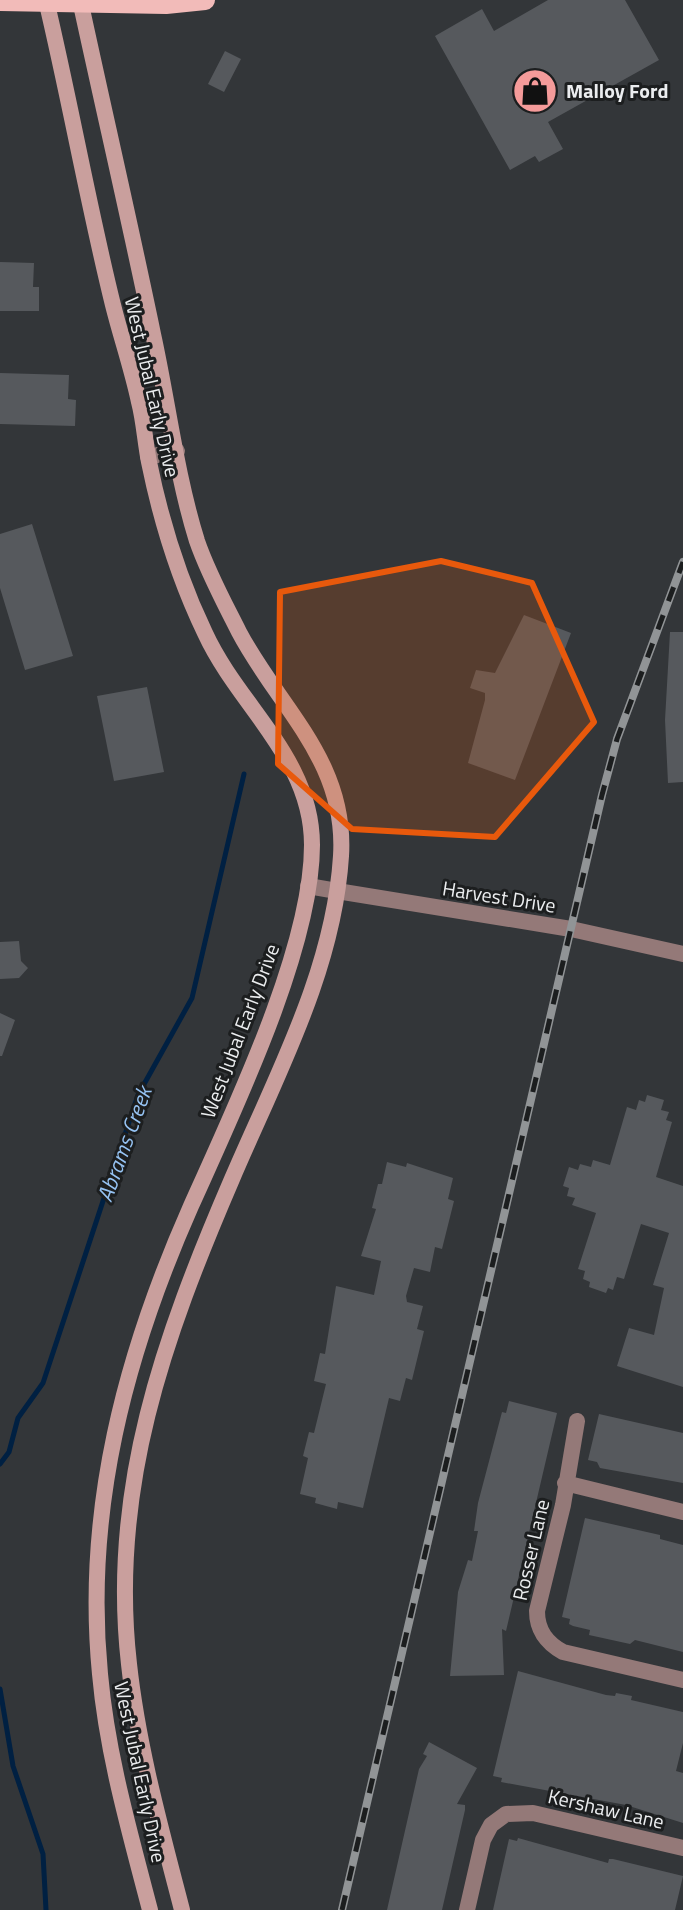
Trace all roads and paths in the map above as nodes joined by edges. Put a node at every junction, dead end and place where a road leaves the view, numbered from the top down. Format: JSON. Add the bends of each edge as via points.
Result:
{"nodes":[{"id":1,"x":205,"y":0,"type":"edge"},
{"id":2,"x":0,"y":1,"type":"edge"},
{"id":3,"x":46,"y":1,"type":"edge"},
{"id":4,"x":80,"y":1,"type":"edge"},
{"id":5,"x":177,"y":451,"type":"junction"},
{"id":6,"x":148,"y":457,"type":"junction"},
{"id":7,"x":308,"y":886,"type":"junction"},
{"id":8,"x":337,"y":891,"type":"junction"},
{"id":9,"x":683,"y":954,"type":"edge"},
{"id":10,"x":577,"y":1421,"type":"dead end"},
{"id":11,"x":565,"y":1483,"type":"junction"},
{"id":12,"x":683,"y":1512,"type":"edge"},
{"id":13,"x":683,"y":1680,"type":"edge"},
{"id":14,"x":683,"y":1848,"type":"edge"},
{"id":15,"x":150,"y":1910,"type":"edge"},
{"id":16,"x":182,"y":1910,"type":"edge"},
{"id":17,"x":467,"y":1910,"type":"edge"}],
"edges":[{"from":1,"to":4,"type":"main road"},
{"from":2,"to":3,"type":"main road"},
{"from":3,"to":4,"type":"main road"},
{"from":3,"to":6,"type":"main road","name":"West Jubal Early Drive"},
{"from":4,"to":5,"type":"main road","name":"West Jubal Early Drive"},
{"from":5,"to":6,"type":"street"},
{"from":5,"to":8,"type":"main road","name":"West Jubal Early Drive","via":[[187,503],[214,583],[252,654],[318,751],[334,795],[342,852]]},
{"from":6,"to":7,"type":"main road","name":"West Jubal Early Drive","via":[[174,559],[207,639],[283,749],[303,790],[313,846]]},
{"from":7,"to":8,"type":"street","name":"Harvest Drive"},
{"from":7,"to":15,"type":"main road","name":"West Jubal Early Drive","via":[[280,990],[148,1313],[117,1417],[102,1501],[95,1579],[100,1678],[113,1759]]},
{"from":8,"to":9,"type":"street","name":"Harvest Drive","via":[[571,929]]},
{"from":8,"to":16,"type":"main road","name":"West Jubal Early Drive","via":[[310,996],[168,1340],[140,1436],[129,1503],[129,1666],[150,1782]]},
{"from":10,"to":11,"type":"street","name":"Rosser Lane"},
{"from":11,"to":12,"type":"street"},
{"from":11,"to":13,"type":"street","name":"Rosser Lane","via":[[537,1611],[543,1635],[563,1652]]},
{"from":14,"to":17,"type":"street","name":"Kershaw Lane","via":[[517,1812],[500,1817],[487,1830]]}]}
